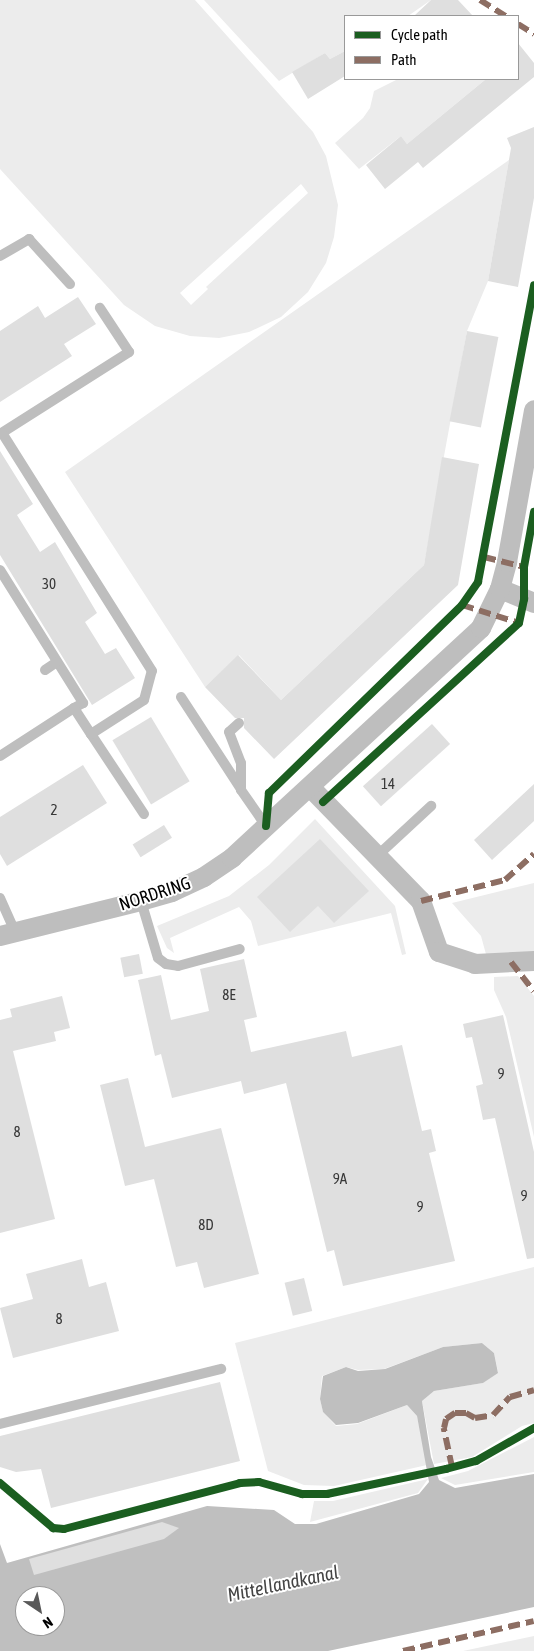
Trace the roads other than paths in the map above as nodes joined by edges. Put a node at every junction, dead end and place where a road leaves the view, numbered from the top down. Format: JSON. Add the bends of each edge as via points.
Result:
{"nodes":[{"id":1,"x":0,"y":256,"type":"edge"},
{"id":2,"x":70,"y":284,"type":"dead end"},
{"id":3,"x":100,"y":308,"type":"dead end"},
{"id":4,"x":534,"y":410,"type":"edge"},
{"id":5,"x":1,"y":434,"type":"edge"},
{"id":6,"x":0,"y":570,"type":"edge"},
{"id":7,"x":500,"y":588,"type":"junction"},
{"id":8,"x":534,"y":602,"type":"edge"},
{"id":9,"x":58,"y":662,"type":"junction"},
{"id":10,"x":45,"y":670,"type":"dead end"},
{"id":11,"x":181,"y":697,"type":"dead end"},
{"id":12,"x":74,"y":708,"type":"junction"},
{"id":13,"x":239,"y":723,"type":"dead end"},
{"id":14,"x":91,"y":734,"type":"junction"},
{"id":15,"x":0,"y":756,"type":"edge"},
{"id":16,"x":310,"y":787,"type":"junction"},
{"id":17,"x":241,"y":790,"type":"junction"},
{"id":18,"x":431,"y":806,"type":"dead end"},
{"id":19,"x":144,"y":814,"type":"dead end"},
{"id":20,"x":266,"y":826,"type":"junction"},
{"id":21,"x":377,"y":856,"type":"junction"},
{"id":22,"x":0,"y":898,"type":"edge"},
{"id":23,"x":141,"y":901,"type":"junction"},
{"id":24,"x":7,"y":934,"type":"edge"},
{"id":25,"x":240,"y":949,"type":"dead end"},
{"id":26,"x":534,"y":961,"type":"edge"},
{"id":27,"x":220,"y":1369,"type":"dead end"},
{"id":28,"x":1,"y":1423,"type":"edge"}],
"edges":[{"from":1,"to":2,"type":"lane","via":[[29,239]]},
{"from":3,"to":5,"type":"lane","via":[[128,352]]},
{"from":4,"to":7,"type":"street","name":"NORDRING"},
{"from":5,"to":14,"type":"lane","via":[[152,671],[144,700]]},
{"from":6,"to":9,"type":"lane"},
{"from":7,"to":8,"type":"street"},
{"from":7,"to":16,"type":"street","name":"NORDRING","via":[[481,628]]},
{"from":9,"to":10,"type":"lane"},
{"from":9,"to":12,"type":"lane","via":[[83,702]]},
{"from":11,"to":17,"type":"lane"},
{"from":12,"to":14,"type":"lane"},
{"from":12,"to":15,"type":"lane"},
{"from":13,"to":17,"type":"lane","via":[[229,732],[241,763]]},
{"from":14,"to":19,"type":"lane"},
{"from":16,"to":20,"type":"street","name":"NORDRING"},
{"from":16,"to":21,"type":"street"},
{"from":17,"to":20,"type":"lane"},
{"from":18,"to":21,"type":"lane"},
{"from":20,"to":23,"type":"street","name":"NORDRING","via":[[232,858],[204,877],[172,892]]},
{"from":21,"to":26,"type":"street","via":[[421,901],[439,952],[475,964]]},
{"from":22,"to":24,"type":"lane"},
{"from":23,"to":24,"type":"street","name":"NORDRING"},
{"from":23,"to":25,"type":"lane","via":[[158,958],[166,964],[178,966]]},
{"from":27,"to":28,"type":"lane"}]}
